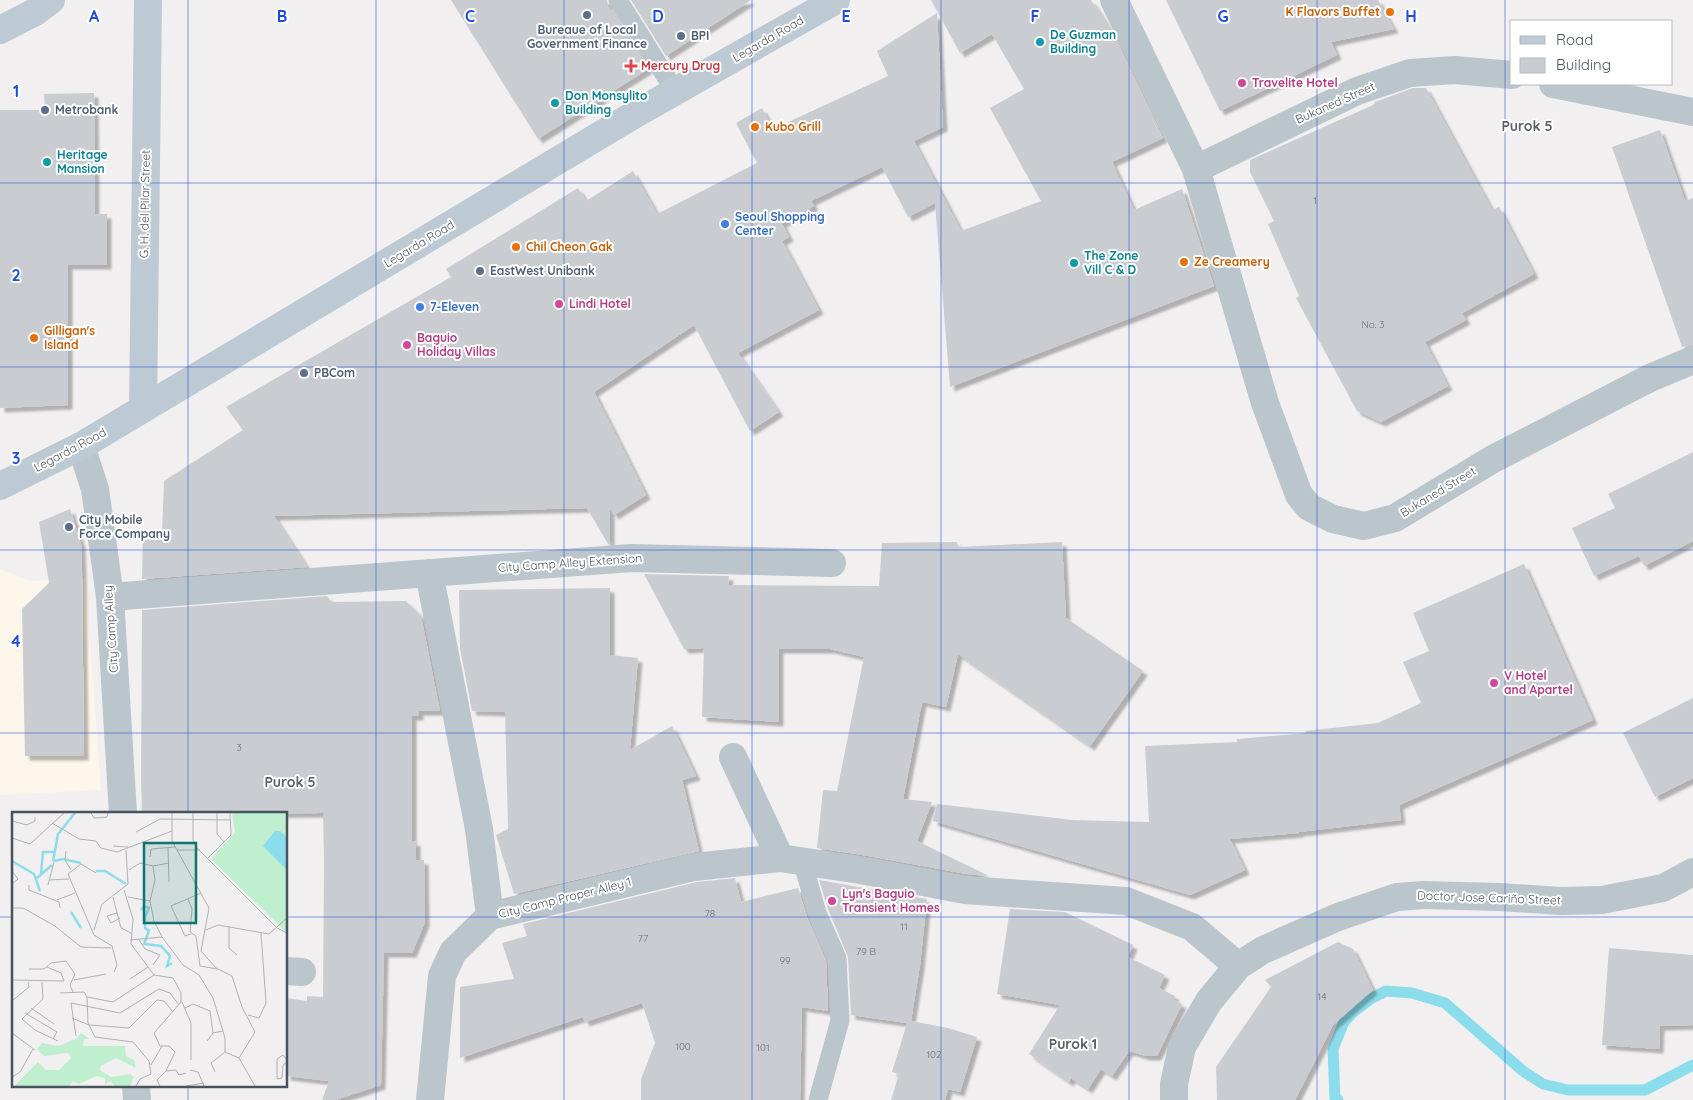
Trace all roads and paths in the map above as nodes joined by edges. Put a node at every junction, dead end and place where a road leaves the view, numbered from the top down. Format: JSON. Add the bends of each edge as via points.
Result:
{"nodes":[{"id":1,"x":51,"y":0,"type":"edge"},
{"id":2,"x":148,"y":0,"type":"edge"},
{"id":3,"x":618,"y":0,"type":"edge"},
{"id":4,"x":836,"y":0,"type":"edge"},
{"id":5,"x":1114,"y":0,"type":"edge"},
{"id":6,"x":0,"y":30,"type":"edge"},
{"id":7,"x":1510,"y":75,"type":"edge"},
{"id":8,"x":1558,"y":85,"type":"edge"},
{"id":9,"x":676,"y":93,"type":"junction"},
{"id":10,"x":1693,"y":112,"type":"edge"},
{"id":11,"x":1196,"y":169,"type":"junction"},
{"id":12,"x":1693,"y":360,"type":"edge"},
{"id":13,"x":144,"y":409,"type":"junction"},
{"id":14,"x":81,"y":446,"type":"junction"},
{"id":15,"x":0,"y":486,"type":"edge"},
{"id":16,"x":832,"y":562,"type":"dead end"},
{"id":17,"x":429,"y":573,"type":"junction"},
{"id":18,"x":110,"y":597,"type":"junction"},
{"id":19,"x":733,"y":757,"type":"dead end"},
{"id":20,"x":122,"y":812,"type":"edge"},
{"id":21,"x":791,"y":859,"type":"junction"},
{"id":22,"x":1693,"y":872,"type":"edge"},
{"id":23,"x":490,"y":916,"type":"junction"},
{"id":24,"x":1238,"y":966,"type":"junction"},
{"id":25,"x":430,"y":1100,"type":"edge"},
{"id":26,"x":818,"y":1100,"type":"edge"},
{"id":27,"x":1174,"y":1100,"type":"edge"}],
"edges":[{"from":1,"to":6,"type":"main road"},
{"from":2,"to":13,"type":"main road","name":"G. H. del Pilar Street"},
{"from":3,"to":9,"type":"lane"},
{"from":4,"to":9,"type":"main road","name":"Legarda Road"},
{"from":5,"to":11,"type":"street","name":"Bukaned Street"},
{"from":7,"to":11,"type":"street","name":"Bukaned Street","via":[[1455,70],[1410,73],[1357,91]]},
{"from":8,"to":10,"type":"street"},
{"from":9,"to":13,"type":"main road","name":"Legarda Road","via":[[637,113]]},
{"from":11,"to":12,"type":"street","name":"Bukaned Street","via":[[1265,403],[1299,495],[1309,508],[1333,519],[1364,526],[1395,518],[1493,459],[1650,378]]},
{"from":13,"to":14,"type":"main road","name":"Legarda Road"},
{"from":14,"to":15,"type":"main road","name":"Legarda Road"},
{"from":14,"to":18,"type":"street","name":"City Camp Alley","via":[[95,489]]},
{"from":16,"to":17,"type":"street","name":"City Camp Alley Extension","via":[[631,558]]},
{"from":17,"to":18,"type":"street","name":"City Camp Alley Extension"},
{"from":17,"to":23,"type":"street","via":[[479,829]]},
{"from":18,"to":20,"type":"street","name":"City Camp Alley"},
{"from":19,"to":21,"type":"street"},
{"from":21,"to":23,"type":"street","name":"City Camp Proper Alley 1","via":[[694,866]]},
{"from":21,"to":24,"type":"street","name":"City Camp Proper Alley 1","via":[[965,890],[1126,901],[1192,927]]},
{"from":21,"to":26,"type":"lane","via":[[837,958],[840,1020]]},
{"from":22,"to":24,"type":"street","name":"Doctor Jose Cariño Street","via":[[1662,888],[1602,900],[1398,897],[1321,924],[1263,950]]},
{"from":23,"to":25,"type":"street","name":"City Camp Proper Alley 1","via":[[453,952],[442,976]]},
{"from":24,"to":27,"type":"street","name":"Doctor Jose Cariño Street","via":[[1209,1001],[1182,1047]]}]}
